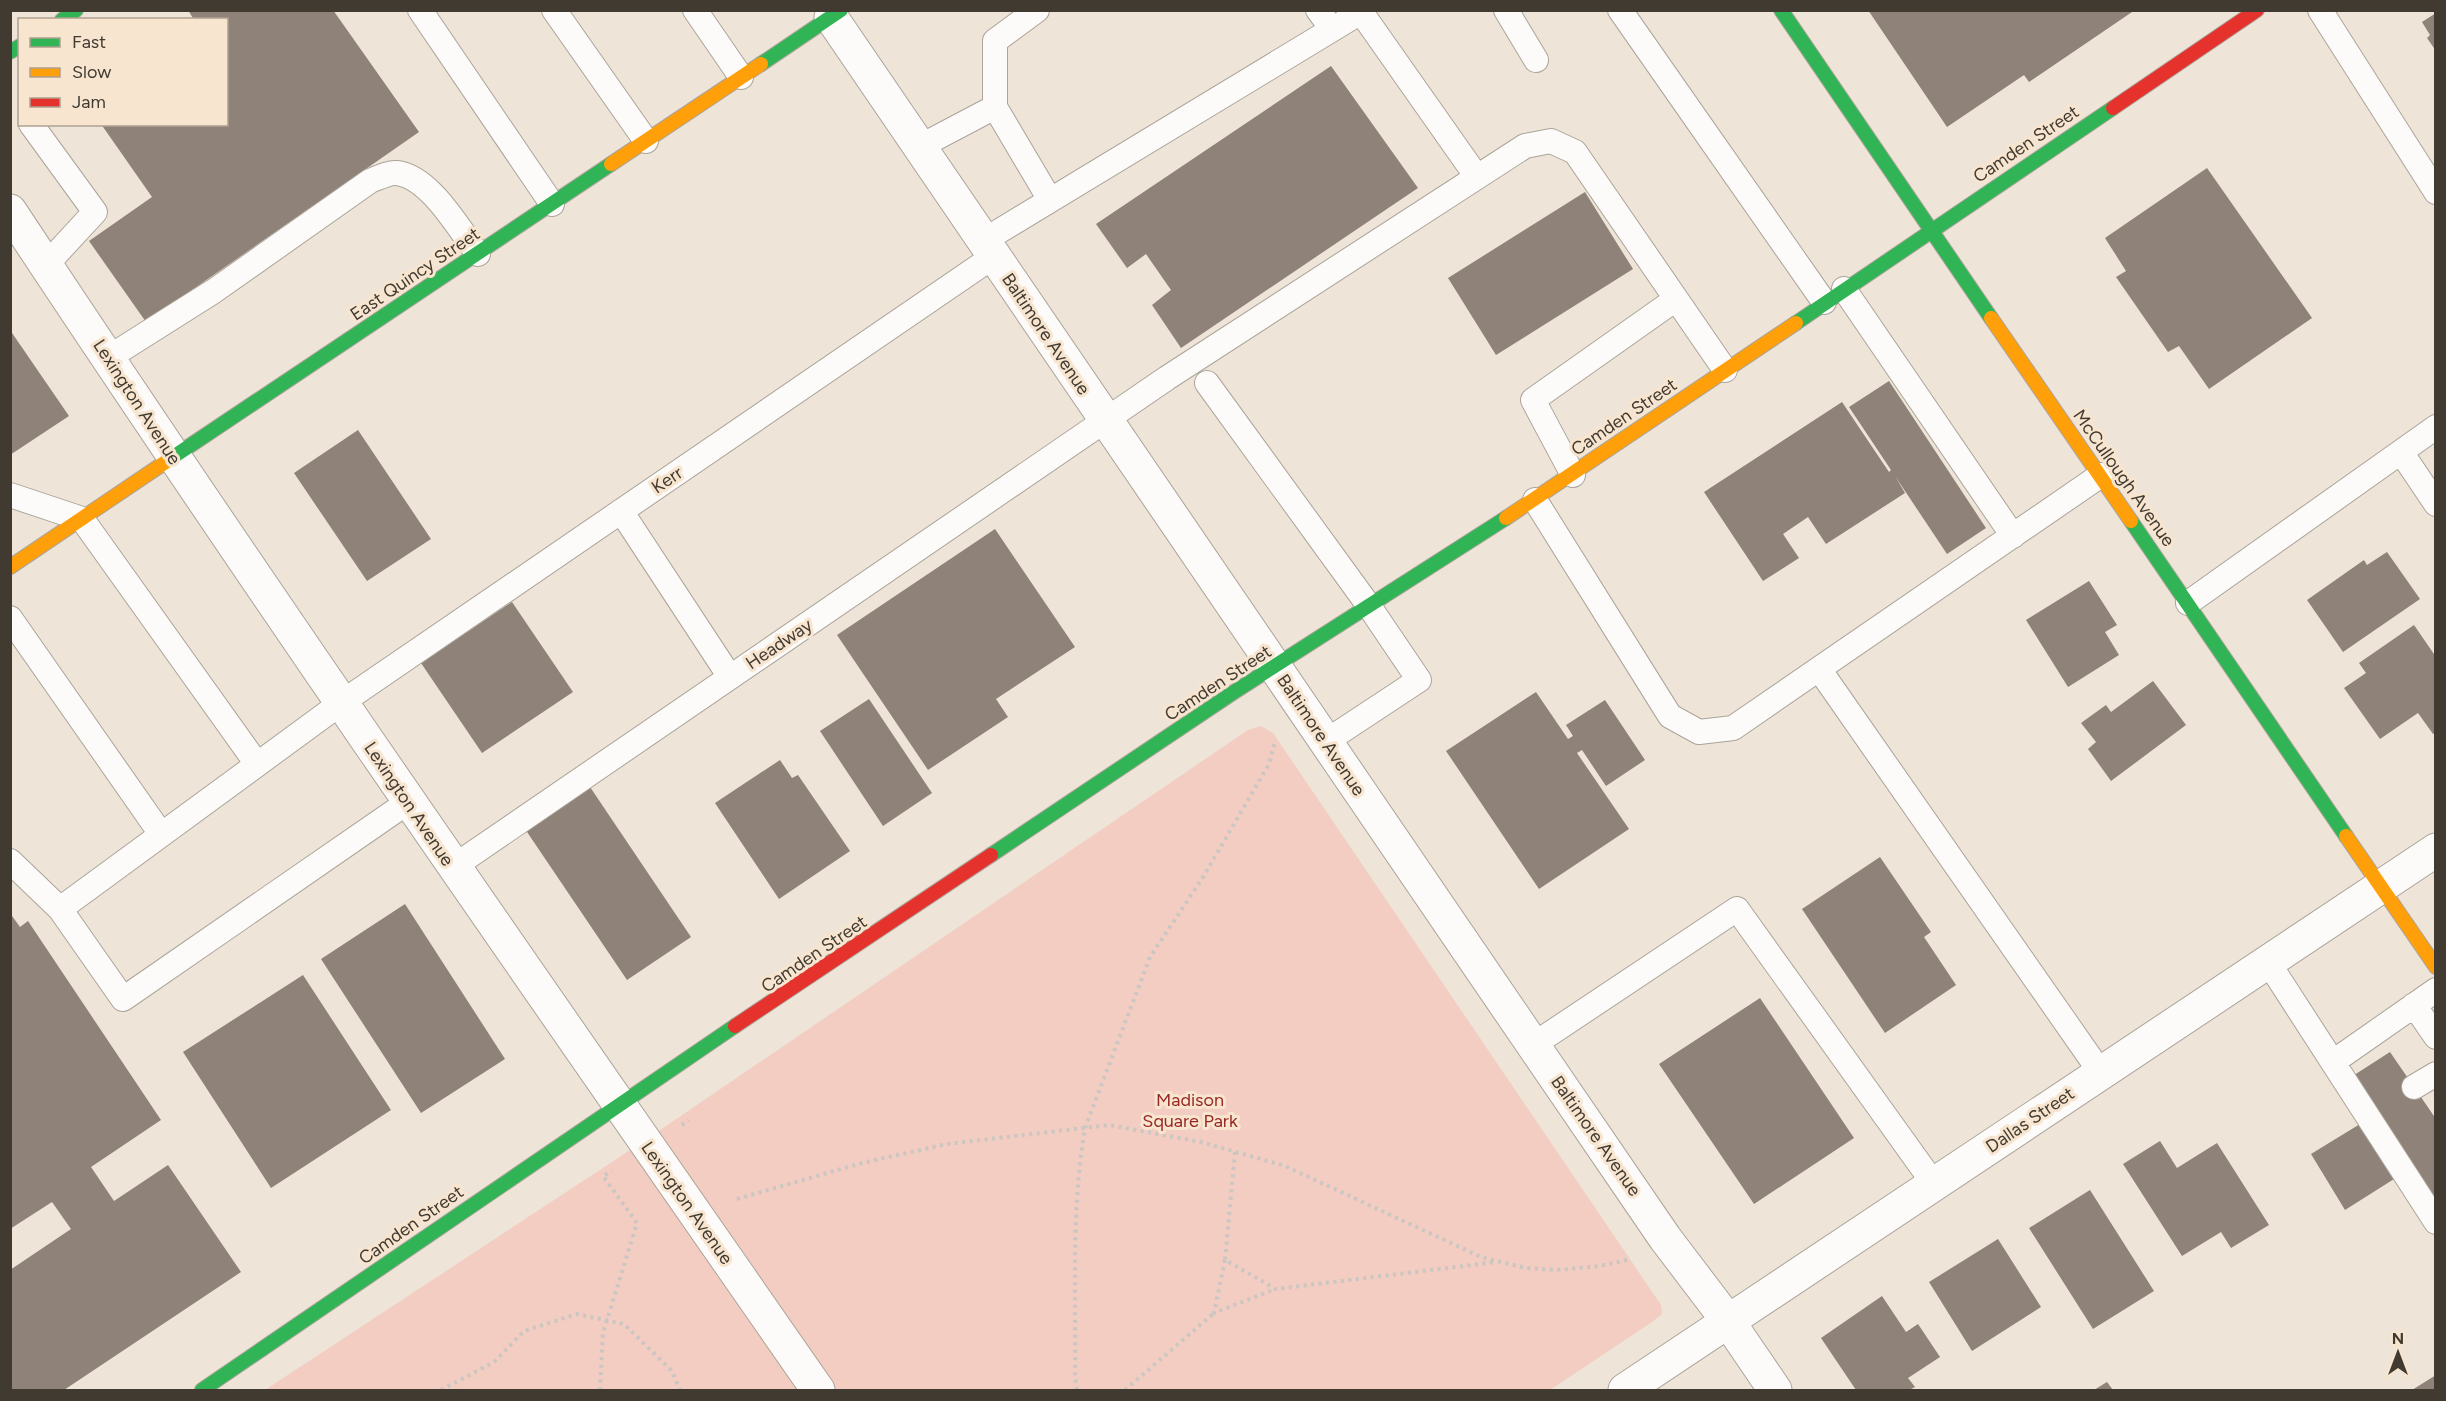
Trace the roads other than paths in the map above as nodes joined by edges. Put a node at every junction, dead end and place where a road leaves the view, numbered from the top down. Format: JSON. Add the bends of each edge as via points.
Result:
{"nodes":[{"id":1,"x":420,"y":10,"type":"edge"},
{"id":2,"x":554,"y":10,"type":"edge"},
{"id":3,"x":695,"y":10,"type":"edge"},
{"id":4,"x":1037,"y":10,"type":"edge"},
{"id":5,"x":1506,"y":10,"type":"edge"},
{"id":6,"x":1620,"y":10,"type":"edge"},
{"id":7,"x":1780,"y":10,"type":"edge"},
{"id":8,"x":2257,"y":10,"type":"edge"},
{"id":9,"x":2320,"y":10,"type":"edge"},
{"id":10,"x":833,"y":13,"type":"edge"},
{"id":11,"x":1325,"y":20,"type":"edge"},
{"id":12,"x":1536,"y":60,"type":"dead end"},
{"id":13,"x":741,"y":77,"type":"junction"},
{"id":14,"x":995,"y":107,"type":"junction"},
{"id":15,"x":32,"y":126,"type":"edge"},
{"id":16,"x":646,"y":141,"type":"junction"},
{"id":17,"x":921,"y":146,"type":"junction"},
{"id":18,"x":1477,"y":177,"type":"junction"},
{"id":19,"x":2436,"y":192,"type":"edge"},
{"id":20,"x":1050,"y":200,"type":"junction"},
{"id":21,"x":552,"y":204,"type":"junction"},
{"id":22,"x":10,"y":211,"type":"edge"},
{"id":23,"x":1931,"y":230,"type":"junction"},
{"id":24,"x":988,"y":249,"type":"junction"},
{"id":25,"x":478,"y":254,"type":"junction"},
{"id":26,"x":46,"y":265,"type":"junction"},
{"id":27,"x":1844,"y":289,"type":"junction"},
{"id":28,"x":1676,"y":299,"type":"junction"},
{"id":29,"x":1824,"y":302,"type":"junction"},
{"id":30,"x":108,"y":358,"type":"junction"},
{"id":31,"x":1725,"y":370,"type":"junction"},
{"id":32,"x":1207,"y":383,"type":"dead end"},
{"id":33,"x":1105,"y":421,"type":"junction"},
{"id":34,"x":2436,"y":427,"type":"edge"},
{"id":35,"x":2401,"y":452,"type":"junction"},
{"id":36,"x":174,"y":458,"type":"junction"},
{"id":37,"x":1573,"y":475,"type":"junction"},
{"id":38,"x":2101,"y":475,"type":"junction"},
{"id":39,"x":10,"y":495,"type":"edge"},
{"id":40,"x":1534,"y":500,"type":"junction"},
{"id":41,"x":2436,"y":504,"type":"edge"},
{"id":42,"x":621,"y":511,"type":"junction"},
{"id":43,"x":82,"y":519,"type":"junction"},
{"id":44,"x":2013,"y":536,"type":"junction"},
{"id":45,"x":10,"y":567,"type":"edge"},
{"id":46,"x":2188,"y":603,"type":"junction"},
{"id":47,"x":1369,"y":606,"type":"junction"},
{"id":48,"x":10,"y":618,"type":"edge"},
{"id":49,"x":1275,"y":669,"type":"junction"},
{"id":50,"x":1819,"y":669,"type":"junction"},
{"id":51,"x":730,"y":677,"type":"junction"},
{"id":52,"x":341,"y":703,"type":"junction"},
{"id":53,"x":1325,"y":742,"type":"junction"},
{"id":54,"x":257,"y":765,"type":"junction"},
{"id":55,"x":408,"y":802,"type":"junction"},
{"id":56,"x":161,"y":834,"type":"junction"},
{"id":57,"x":2436,"y":850,"type":"edge"},
{"id":58,"x":10,"y":861,"type":"edge"},
{"id":59,"x":453,"y":867,"type":"junction"},
{"id":60,"x":2382,"y":886,"type":"junction"},
{"id":61,"x":60,"y":909,"type":"junction"},
{"id":62,"x":2268,"y":962,"type":"junction"},
{"id":63,"x":2436,"y":967,"type":"edge"},
{"id":64,"x":2436,"y":990,"type":"edge"},
{"id":65,"x":2414,"y":1005,"type":"junction"},
{"id":66,"x":2436,"y":1037,"type":"edge"},
{"id":67,"x":1533,"y":1045,"type":"junction"},
{"id":68,"x":2332,"y":1062,"type":"junction"},
{"id":69,"x":2101,"y":1073,"type":"junction"},
{"id":70,"x":2436,"y":1074,"type":"edge"},
{"id":71,"x":2414,"y":1088,"type":"dead end"},
{"id":72,"x":618,"y":1105,"type":"junction"},
{"id":73,"x":1934,"y":1184,"type":"junction"},
{"id":74,"x":2436,"y":1222,"type":"edge"},
{"id":75,"x":1728,"y":1321,"type":"junction"},
{"id":76,"x":202,"y":1390,"type":"edge"},
{"id":77,"x":818,"y":1390,"type":"edge"},
{"id":78,"x":1625,"y":1390,"type":"edge"},
{"id":79,"x":1775,"y":1390,"type":"edge"}],
"edges":[{"from":1,"to":21,"type":"lane"},
{"from":2,"to":16,"type":"lane"},
{"from":3,"to":13,"type":"lane"},
{"from":4,"to":14,"type":"lane","via":[[995,41]]},
{"from":5,"to":12,"type":"lane"},
{"from":6,"to":29,"type":"lane"},
{"from":7,"to":23,"type":"main road","name":"McCullough Avenue"},
{"from":8,"to":23,"type":"main road","name":"Camden Street"},
{"from":9,"to":19,"type":"lane"},
{"from":10,"to":13,"type":"main road","name":"East Quincy Street"},
{"from":10,"to":17,"type":"street","name":"Baltimore Avenue"},
{"from":11,"to":18,"type":"lane","name":"Kerr","via":[[1361,12]]},
{"from":11,"to":20,"type":"lane","name":"Kerr"},
{"from":13,"to":16,"type":"main road","name":"East Quincy Street"},
{"from":14,"to":17,"type":"lane"},
{"from":14,"to":20,"type":"lane"},
{"from":15,"to":26,"type":"lane","via":[[95,212]]},
{"from":16,"to":21,"type":"main road","name":"East Quincy Street"},
{"from":17,"to":24,"type":"street","name":"Baltimore Avenue"},
{"from":18,"to":28,"type":"lane","name":"Headway","via":[[1525,146],[1551,141],[1575,152]]},
{"from":18,"to":33,"type":"lane","name":"Headway"},
{"from":20,"to":24,"type":"lane","name":"Kerr"},
{"from":21,"to":25,"type":"main road","name":"East Quincy Street"},
{"from":22,"to":26,"type":"street","name":"Lexington Avenue"},
{"from":23,"to":27,"type":"main road","name":"Camden Street"},
{"from":23,"to":38,"type":"main road","name":"McCullough Avenue"},
{"from":24,"to":33,"type":"street","name":"Baltimore Avenue"},
{"from":24,"to":42,"type":"lane","name":"Kerr"},
{"from":25,"to":30,"type":"lane","via":[[431,193],[413,178],[394,172],[370,181],[214,291]]},
{"from":25,"to":36,"type":"main road","name":"East Quincy Street"},
{"from":26,"to":30,"type":"street","name":"Lexington Avenue"},
{"from":27,"to":29,"type":"main road","name":"Camden Street"},
{"from":27,"to":44,"type":"lane"},
{"from":28,"to":31,"type":"lane","name":"Headway"},
{"from":28,"to":37,"type":"lane","via":[[1533,400]]},
{"from":29,"to":31,"type":"main road","name":"Camden Street"},
{"from":30,"to":36,"type":"street","name":"Lexington Avenue"},
{"from":31,"to":37,"type":"main road","name":"Camden Street"},
{"from":32,"to":47,"type":"lane"},
{"from":33,"to":49,"type":"street","name":"Baltimore Avenue"},
{"from":33,"to":51,"type":"lane","name":"Headway"},
{"from":34,"to":35,"type":"lane"},
{"from":35,"to":41,"type":"lane"},
{"from":35,"to":46,"type":"lane"},
{"from":36,"to":43,"type":"main road","name":"East Quincy Street"},
{"from":36,"to":52,"type":"street","name":"Lexington Avenue"},
{"from":37,"to":40,"type":"main road","name":"Camden Street"},
{"from":38,"to":44,"type":"lane"},
{"from":38,"to":46,"type":"main road","name":"McCullough Avenue"},
{"from":39,"to":43,"type":"lane"},
{"from":40,"to":47,"type":"main road","name":"Camden Street"},
{"from":40,"to":50,"type":"lane","via":[[1670,716],[1700,732],[1733,728]]},
{"from":42,"to":51,"type":"lane"},
{"from":42,"to":52,"type":"lane","name":"Kerr"},
{"from":43,"to":45,"type":"main road","name":"East Quincy Street"},
{"from":43,"to":54,"type":"lane"},
{"from":44,"to":50,"type":"lane"},
{"from":46,"to":60,"type":"main road","name":"McCullough Avenue"},
{"from":47,"to":49,"type":"main road","name":"Camden Street"},
{"from":47,"to":53,"type":"lane","via":[[1419,680]]},
{"from":48,"to":56,"type":"lane"},
{"from":49,"to":53,"type":"street","name":"Baltimore Avenue"},
{"from":49,"to":72,"type":"main road","name":"Camden Street","via":[[1234,692]]},
{"from":50,"to":69,"type":"lane"},
{"from":51,"to":59,"type":"lane","name":"Headway"},
{"from":52,"to":54,"type":"lane","name":"Kerr"},
{"from":52,"to":55,"type":"street","name":"Lexington Avenue"},
{"from":53,"to":67,"type":"street","name":"Baltimore Avenue"},
{"from":54,"to":56,"type":"lane","name":"Kerr"},
{"from":55,"to":59,"type":"street","name":"Lexington Avenue"},
{"from":55,"to":61,"type":"lane","via":[[123,999]]},
{"from":56,"to":61,"type":"lane","name":"Kerr"},
{"from":57,"to":60,"type":"street","name":"Dallas Street"},
{"from":58,"to":61,"type":"lane"},
{"from":59,"to":72,"type":"street","name":"Lexington Avenue"},
{"from":60,"to":62,"type":"street","name":"Dallas Street"},
{"from":60,"to":63,"type":"main road","name":"McCullough Avenue"},
{"from":62,"to":68,"type":"lane"},
{"from":62,"to":69,"type":"street","name":"Dallas Street"},
{"from":64,"to":65,"type":"lane"},
{"from":65,"to":66,"type":"lane"},
{"from":65,"to":68,"type":"lane"},
{"from":67,"to":73,"type":"lane","via":[[1737,909]]},
{"from":67,"to":75,"type":"street","name":"Baltimore Avenue","via":[[1665,1238]]},
{"from":68,"to":74,"type":"lane","via":[[2399,1158]]},
{"from":69,"to":73,"type":"street","name":"Dallas Street"},
{"from":70,"to":71,"type":"lane"},
{"from":72,"to":76,"type":"main road","name":"Camden Street"},
{"from":72,"to":77,"type":"street","name":"Lexington Avenue"},
{"from":73,"to":75,"type":"street","name":"Dallas Street"},
{"from":75,"to":78,"type":"street","name":"Dallas Street"},
{"from":75,"to":79,"type":"street","name":"Baltimore Avenue"}]}
